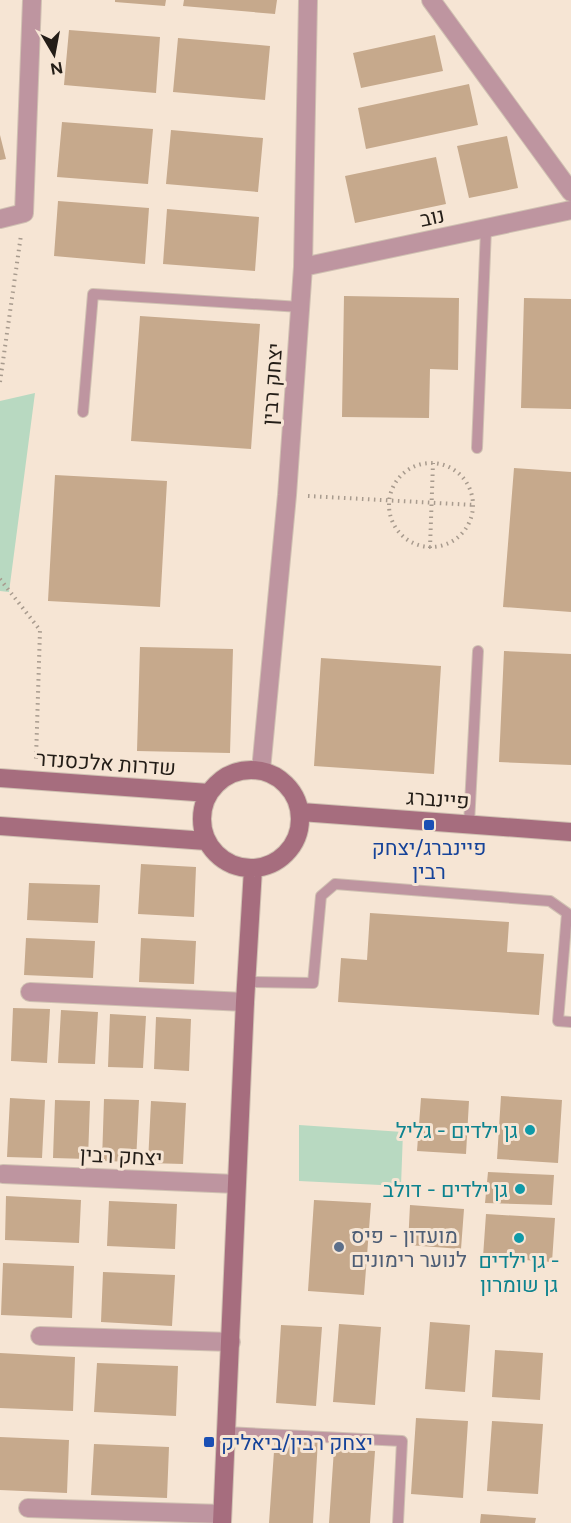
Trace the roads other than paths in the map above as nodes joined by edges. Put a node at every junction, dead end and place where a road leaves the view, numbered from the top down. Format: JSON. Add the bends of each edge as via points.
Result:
{"nodes":[{"id":1,"x":32,"y":0,"type":"edge"},
{"id":2,"x":308,"y":0,"type":"edge"},
{"id":3,"x":431,"y":0,"type":"edge"},
{"id":4,"x":571,"y":192,"type":"edge"},
{"id":5,"x":571,"y":210,"type":"edge"},
{"id":6,"x":0,"y":219,"type":"edge"},
{"id":7,"x":486,"y":229,"type":"junction"},
{"id":8,"x":303,"y":267,"type":"junction"},
{"id":9,"x":300,"y":307,"type":"junction"},
{"id":10,"x":83,"y":412,"type":"dead end"},
{"id":11,"x":477,"y":448,"type":"dead end"},
{"id":12,"x":478,"y":651,"type":"dead end"},
{"id":13,"x":261,"y":770,"type":"junction"},
{"id":14,"x":0,"y":778,"type":"edge"},
{"id":15,"x":209,"y":793,"type":"junction"},
{"id":16,"x":301,"y":812,"type":"junction"},
{"id":17,"x":468,"y":824,"type":"junction"},
{"id":18,"x":0,"y":826,"type":"edge"},
{"id":19,"x":571,"y":832,"type":"edge"},
{"id":20,"x":206,"y":841,"type":"junction"},
{"id":21,"x":253,"y":869,"type":"junction"},
{"id":22,"x":246,"y":981,"type":"junction"},
{"id":23,"x":30,"y":992,"type":"dead end"},
{"id":24,"x":245,"y":1002,"type":"junction"},
{"id":25,"x":571,"y":1022,"type":"edge"},
{"id":26,"x":3,"y":1174,"type":"dead end"},
{"id":27,"x":236,"y":1184,"type":"junction"},
{"id":28,"x":40,"y":1336,"type":"dead end"},
{"id":29,"x":231,"y":1342,"type":"junction"},
{"id":30,"x":226,"y":1432,"type":"junction"},
{"id":31,"x":28,"y":1508,"type":"dead end"},
{"id":32,"x":222,"y":1519,"type":"edge"},
{"id":33,"x":398,"y":1523,"type":"edge"}],
"edges":[{"from":1,"to":6,"type":"street","via":[[24,213]]},
{"from":2,"to":8,"type":"street","name":"יצחק רבין"},
{"from":3,"to":4,"type":"street"},
{"from":5,"to":7,"type":"street","name":"נוב"},
{"from":7,"to":8,"type":"street","name":"נוב"},
{"from":7,"to":11,"type":"lane"},
{"from":8,"to":9,"type":"street","name":"יצחק רבין"},
{"from":9,"to":10,"type":"lane","via":[[93,294]]},
{"from":9,"to":13,"type":"street","name":"יצחק רבין"},
{"from":12,"to":17,"type":"lane"},
{"from":13,"to":15,"type":"street","via":[[231,773]]},
{"from":13,"to":16,"type":"street","via":[[287,784]]},
{"from":14,"to":15,"type":"street","name":"שדרות אלכסנדר"},
{"from":15,"to":20,"type":"street","via":[[202,808]]},
{"from":16,"to":17,"type":"street","name":"פיינברג"},
{"from":16,"to":21,"type":"street","via":[[295,844],[284,857]]},
{"from":17,"to":19,"type":"street","name":"פיינברג"},
{"from":18,"to":20,"type":"street"},
{"from":20,"to":21,"type":"street","via":[[225,862]]},
{"from":21,"to":22,"type":"street"},
{"from":22,"to":24,"type":"street"},
{"from":22,"to":25,"type":"lane","via":[[313,983],[321,896],[335,884],[550,901],[567,913],[558,1021]]},
{"from":23,"to":24,"type":"street"},
{"from":24,"to":27,"type":"street"},
{"from":26,"to":27,"type":"street","name":"יצחק רבין"},
{"from":27,"to":29,"type":"street"},
{"from":28,"to":29,"type":"street"},
{"from":29,"to":30,"type":"street"},
{"from":30,"to":32,"type":"street"},
{"from":30,"to":33,"type":"lane","via":[[402,1441]]},
{"from":31,"to":32,"type":"street"}]}
